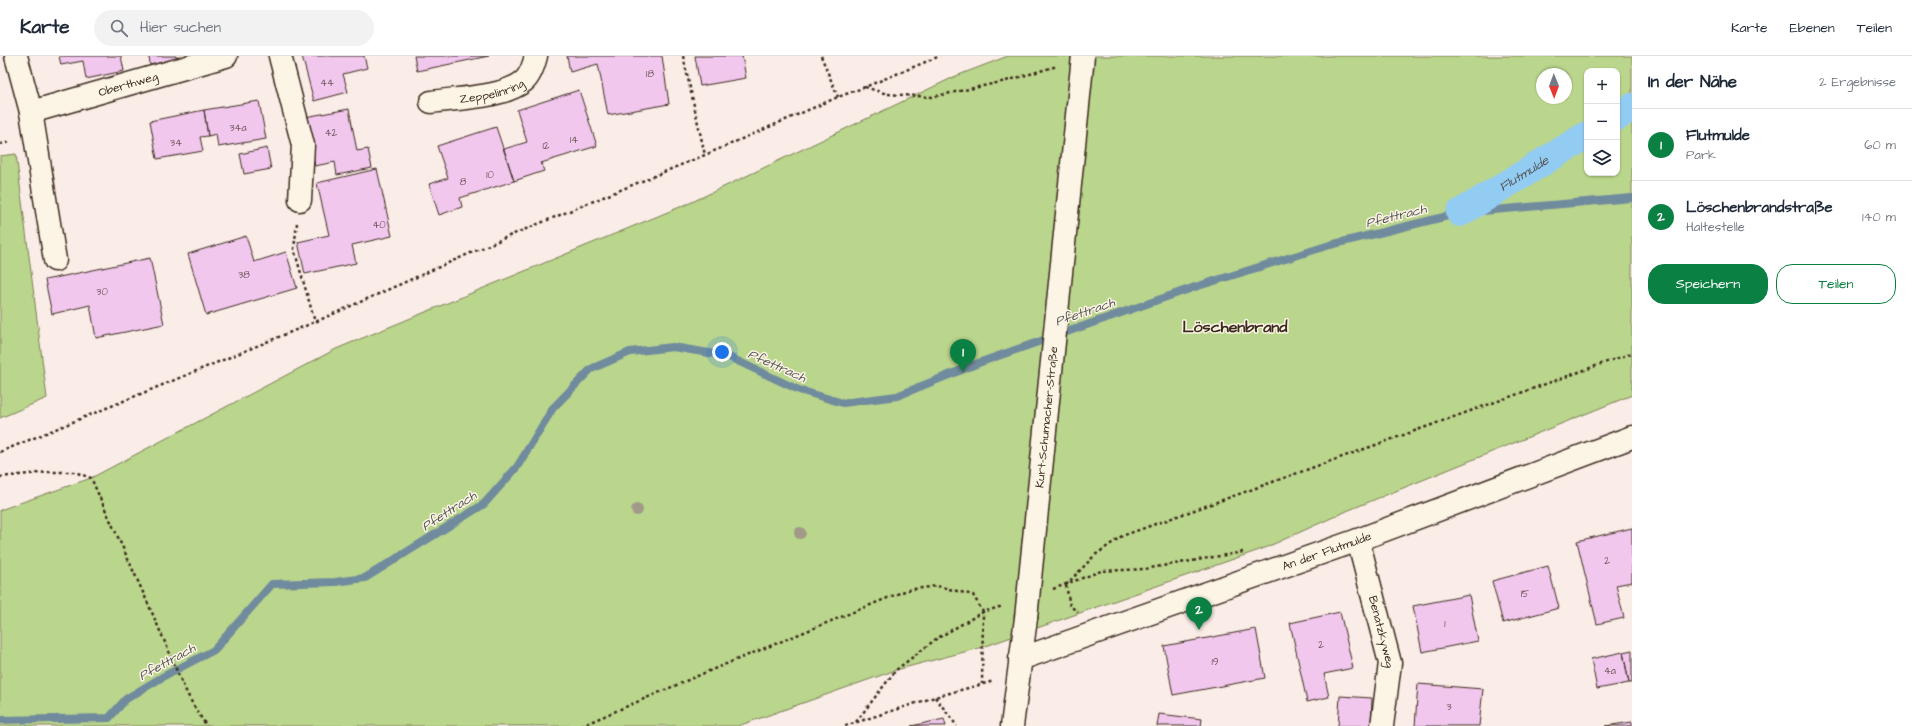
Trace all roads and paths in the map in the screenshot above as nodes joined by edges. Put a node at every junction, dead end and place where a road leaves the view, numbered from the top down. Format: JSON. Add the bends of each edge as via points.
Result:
{"nodes":[{"id":1,"x":16,"y":56,"type":"edge"},
{"id":2,"x":226,"y":56,"type":"edge"},
{"id":3,"x":280,"y":56,"type":"edge"},
{"id":4,"x":536,"y":56,"type":"edge"},
{"id":5,"x":683,"y":56,"type":"edge"},
{"id":6,"x":821,"y":56,"type":"edge"},
{"id":7,"x":940,"y":56,"type":"edge"},
{"id":8,"x":1082,"y":56,"type":"edge"},
{"id":9,"x":1059,"y":65,"type":"dead end"},
{"id":10,"x":865,"y":87,"type":"junction"},
{"id":11,"x":838,"y":97,"type":"junction"},
{"id":12,"x":430,"y":102,"type":"dead end"},
{"id":13,"x":31,"y":112,"type":"junction"},
{"id":14,"x":704,"y":155,"type":"junction"},
{"id":15,"x":300,"y":200,"type":"dead end"},
{"id":16,"x":294,"y":249,"type":"dead end"},
{"id":17,"x":55,"y":260,"type":"dead end"},
{"id":18,"x":315,"y":322,"type":"junction"},
{"id":19,"x":1632,"y":353,"type":"edge"},
{"id":20,"x":1632,"y":437,"type":"edge"},
{"id":21,"x":0,"y":452,"type":"edge"},
{"id":22,"x":0,"y":477,"type":"edge"},
{"id":23,"x":1358,"y":540,"type":"junction"},
{"id":24,"x":1250,"y":551,"type":"dead end"},
{"id":25,"x":983,"y":612,"type":"junction"},
{"id":26,"x":1020,"y":659,"type":"junction"},
{"id":27,"x":982,"y":684,"type":"junction"},
{"id":28,"x":935,"y":698,"type":"junction"},
{"id":29,"x":856,"y":722,"type":"junction"},
{"id":30,"x":207,"y":726,"type":"edge"},
{"id":31,"x":581,"y":726,"type":"edge"},
{"id":32,"x":845,"y":726,"type":"edge"},
{"id":33,"x":957,"y":726,"type":"edge"},
{"id":34,"x":1012,"y":726,"type":"edge"},
{"id":35,"x":1382,"y":726,"type":"edge"}],
"edges":[{"from":1,"to":13,"type":"street"},
{"from":2,"to":13,"type":"street","name":"Oberthweg"},
{"from":3,"to":15,"type":"street","via":[[303,145]]},
{"from":4,"to":12,"type":"street","name":"Zeppelinring","via":[[525,80],[512,87],[497,92]]},
{"from":5,"to":14,"type":"path"},
{"from":6,"to":11,"type":"path"},
{"from":7,"to":10,"type":"path"},
{"from":8,"to":26,"type":"street","name":"Kurt-Schumacher-Straße","bridge":true},
{"from":9,"to":10,"type":"path","via":[[1006,81],[932,97],[887,94]]},
{"from":10,"to":11,"type":"path"},
{"from":11,"to":14,"type":"path"},
{"from":13,"to":17,"type":"street"},
{"from":14,"to":18,"type":"path","via":[[509,236]]},
{"from":16,"to":18,"type":"path"},
{"from":18,"to":21,"type":"path"},
{"from":19,"to":24,"type":"path","via":[[1122,536],[1095,555],[1066,585],[1101,571],[1145,569]]},
{"from":20,"to":23,"type":"street","name":"An der Flutmulde"},
{"from":22,"to":30,"type":"path","via":[[76,472],[91,478],[183,688]]},
{"from":23,"to":26,"type":"street","name":"An der Flutmulde"},
{"from":23,"to":35,"type":"street","name":"Benatzkyweg","via":[[1390,663]]},
{"from":25,"to":27,"type":"path"},
{"from":25,"to":29,"type":"path","via":[[936,639],[896,670]]},
{"from":25,"to":31,"type":"path","via":[[973,595],[937,586],[907,590]]},
{"from":26,"to":27,"type":"path","via":[[997,681]]},
{"from":26,"to":34,"type":"street","name":"Kurt-Schumacher-Straße"},
{"from":27,"to":28,"type":"path"},
{"from":28,"to":29,"type":"path"},
{"from":28,"to":33,"type":"path"},
{"from":29,"to":32,"type":"path"}]}
